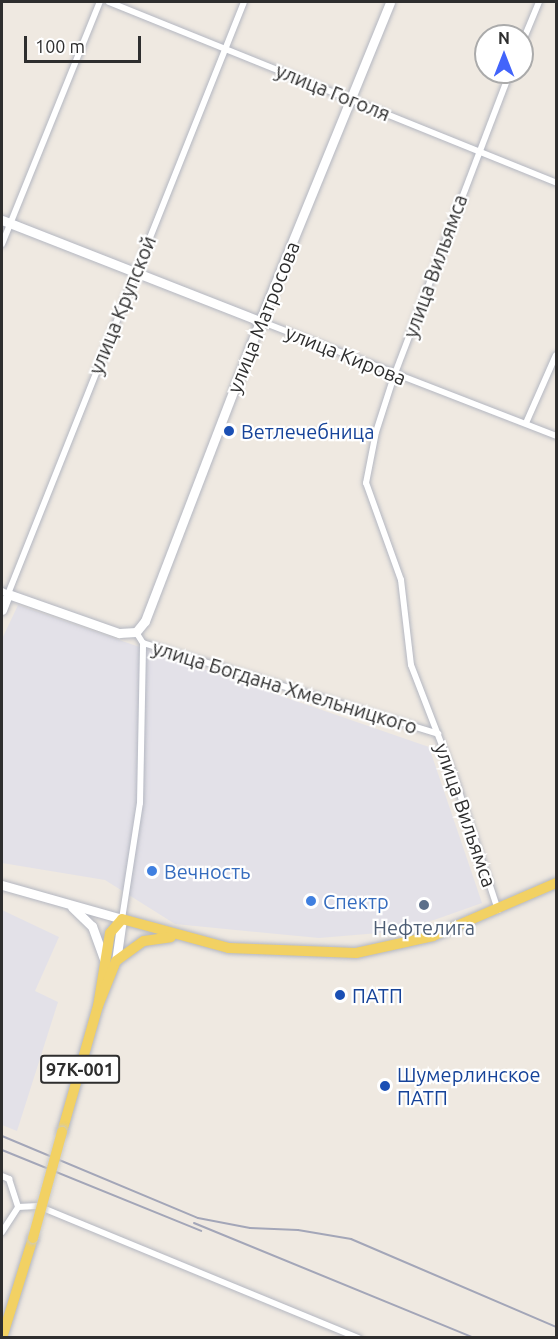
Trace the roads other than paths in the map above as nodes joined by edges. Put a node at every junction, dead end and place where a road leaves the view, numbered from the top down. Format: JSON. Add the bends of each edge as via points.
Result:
{"nodes":[{"id":1,"x":100,"y":2,"type":"edge"},
{"id":2,"x":109,"y":2,"type":"edge"},
{"id":3,"x":244,"y":2,"type":"edge"},
{"id":4,"x":390,"y":2,"type":"edge"},
{"id":5,"x":539,"y":2,"type":"edge"},
{"id":6,"x":530,"y":24,"type":"edge"},
{"id":7,"x":225,"y":48,"type":"junction"},
{"id":8,"x":505,"y":84,"type":"edge"},
{"id":9,"x":351,"y":99,"type":"junction"},
{"id":10,"x":478,"y":151,"type":"junction"},
{"id":11,"x":556,"y":183,"type":"edge"},
{"id":12,"x":6,"y":222,"type":"edge"},
{"id":13,"x":2,"y":244,"type":"edge"},
{"id":14,"x":135,"y":271,"type":"junction"},
{"id":15,"x":260,"y":321,"type":"junction"},
{"id":16,"x":556,"y":356,"type":"edge"},
{"id":17,"x":394,"y":376,"type":"junction"},
{"id":18,"x":526,"y":423,"type":"junction"},
{"id":19,"x":556,"y":436,"type":"edge"},
{"id":20,"x":5,"y":593,"type":"edge"},
{"id":21,"x":2,"y":610,"type":"edge"},
{"id":22,"x":136,"y":632,"type":"junction"},
{"id":23,"x":143,"y":643,"type":"junction"},
{"id":24,"x":438,"y":734,"type":"junction"},
{"id":25,"x":556,"y":884,"type":"edge"},
{"id":26,"x":2,"y":885,"type":"edge"},
{"id":27,"x":64,"y":902,"type":"junction"},
{"id":28,"x":498,"y":910,"type":"junction"},
{"id":29,"x":122,"y":919,"type":"junction"},
{"id":30,"x":181,"y":938,"type":"junction"},
{"id":31,"x":110,"y":961,"type":"junction"},
{"id":32,"x":2,"y":1176,"type":"edge"},
{"id":33,"x":18,"y":1207,"type":"junction"},
{"id":34,"x":2,"y":1232,"type":"edge"},
{"id":35,"x":2,"y":1338,"type":"edge"},
{"id":36,"x":359,"y":1338,"type":"edge"}],
"edges":[{"from":1,"to":12,"type":"street"},
{"from":2,"to":7,"type":"street","name":"улица Гоголя"},
{"from":3,"to":7,"type":"street","name":"улица Крупской"},
{"from":4,"to":9,"type":"street","name":"улица Матросова"},
{"from":5,"to":6,"type":"street"},
{"from":7,"to":9,"type":"street","name":"улица Гоголя"},
{"from":7,"to":14,"type":"street","name":"улица Крупской"},
{"from":8,"to":10,"type":"street","name":"улица Вильямса"},
{"from":9,"to":10,"type":"street","name":"улица Гоголя"},
{"from":9,"to":15,"type":"street","name":"улица Матросова"},
{"from":10,"to":11,"type":"street","name":"улица Гоголя"},
{"from":10,"to":17,"type":"street","name":"улица Вильямса"},
{"from":12,"to":13,"type":"street"},
{"from":12,"to":14,"type":"street","name":"улица Кирова"},
{"from":14,"to":15,"type":"street","name":"улица Кирова"},
{"from":14,"to":20,"type":"street","name":"улица Крупской"},
{"from":15,"to":17,"type":"street","name":"улица Кирова"},
{"from":15,"to":22,"type":"street","name":"улица Матросова","via":[[145,621]]},
{"from":16,"to":18,"type":"street"},
{"from":17,"to":18,"type":"street","name":"улица Кирова"},
{"from":17,"to":24,"type":"street","name":"улица Вильямса","via":[[375,432],[366,483],[401,580],[411,665]]},
{"from":18,"to":19,"type":"street","name":"улица Кирова"},
{"from":20,"to":21,"type":"street","name":"улица Крупской"},
{"from":20,"to":22,"type":"street","name":"улица Богдана Хмельницкого","via":[[119,633]]},
{"from":22,"to":23,"type":"street","name":"улица Богдана Хмельницкого"},
{"from":23,"to":24,"type":"street","name":"улица Богдана Хмельницкого"},
{"from":23,"to":29,"type":"street","via":[[140,803]]},
{"from":24,"to":28,"type":"street","name":"улица Вильямса"},
{"from":25,"to":28,"type":"main road"},
{"from":26,"to":27,"type":"street"},
{"from":27,"to":29,"type":"street"},
{"from":27,"to":31,"type":"street","via":[[92,926]]},
{"from":28,"to":30,"type":"main road","via":[[433,936],[356,953],[229,948]]},
{"from":29,"to":30,"type":"main road"},
{"from":29,"to":31,"type":"main road","number":"97К-001","via":[[110,933]]},
{"from":30,"to":31,"type":"main road","via":[[144,941]]},
{"from":31,"to":35,"type":"main road","number":"97К-001","bridge":true},
{"from":32,"to":33,"type":"street","via":[[9,1179]]},
{"from":33,"to":34,"type":"street"},
{"from":33,"to":36,"type":"street","via":[[38,1206]]}]}
